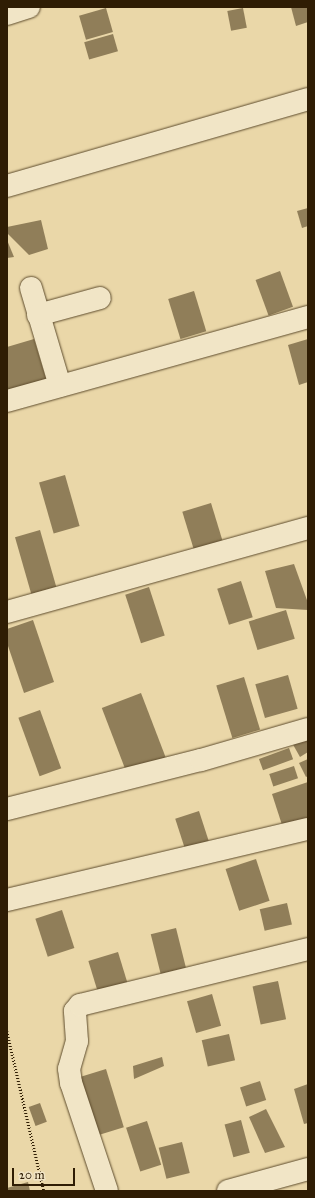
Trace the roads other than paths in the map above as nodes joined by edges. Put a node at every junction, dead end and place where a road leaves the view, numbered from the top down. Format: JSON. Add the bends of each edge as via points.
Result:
{"nodes":[{"id":1,"x":29,"y":7,"type":"edge"},
{"id":2,"x":7,"y":14,"type":"edge"},
{"id":3,"x":308,"y":99,"type":"edge"},
{"id":4,"x":7,"y":186,"type":"edge"},
{"id":5,"x":31,"y":288,"type":"dead end"},
{"id":6,"x":100,"y":298,"type":"dead end"},
{"id":7,"x":38,"y":315,"type":"junction"},
{"id":8,"x":308,"y":316,"type":"edge"},
{"id":9,"x":60,"y":386,"type":"junction"},
{"id":10,"x":7,"y":401,"type":"edge"},
{"id":11,"x":308,"y":528,"type":"edge"},
{"id":12,"x":7,"y":612,"type":"edge"},
{"id":13,"x":308,"y":729,"type":"edge"},
{"id":14,"x":7,"y":809,"type":"edge"},
{"id":15,"x":308,"y":829,"type":"edge"},
{"id":16,"x":7,"y":900,"type":"edge"},
{"id":17,"x":308,"y":949,"type":"edge"},
{"id":18,"x":308,"y":1169,"type":"edge"},
{"id":19,"x":107,"y":1191,"type":"edge"},
{"id":20,"x":228,"y":1191,"type":"edge"}],
"edges":[{"from":1,"to":2,"type":"street"},
{"from":3,"to":4,"type":"street"},
{"from":5,"to":7,"type":"street"},
{"from":6,"to":7,"type":"street"},
{"from":7,"to":9,"type":"street"},
{"from":8,"to":9,"type":"street"},
{"from":9,"to":10,"type":"street"},
{"from":11,"to":12,"type":"street"},
{"from":13,"to":14,"type":"street","via":[[201,760]]},
{"from":15,"to":16,"type":"street"},
{"from":17,"to":19,"type":"street","via":[[80,1005],[75,1011],[76,1041],[69,1069],[71,1083]]},
{"from":18,"to":20,"type":"street"}]}
